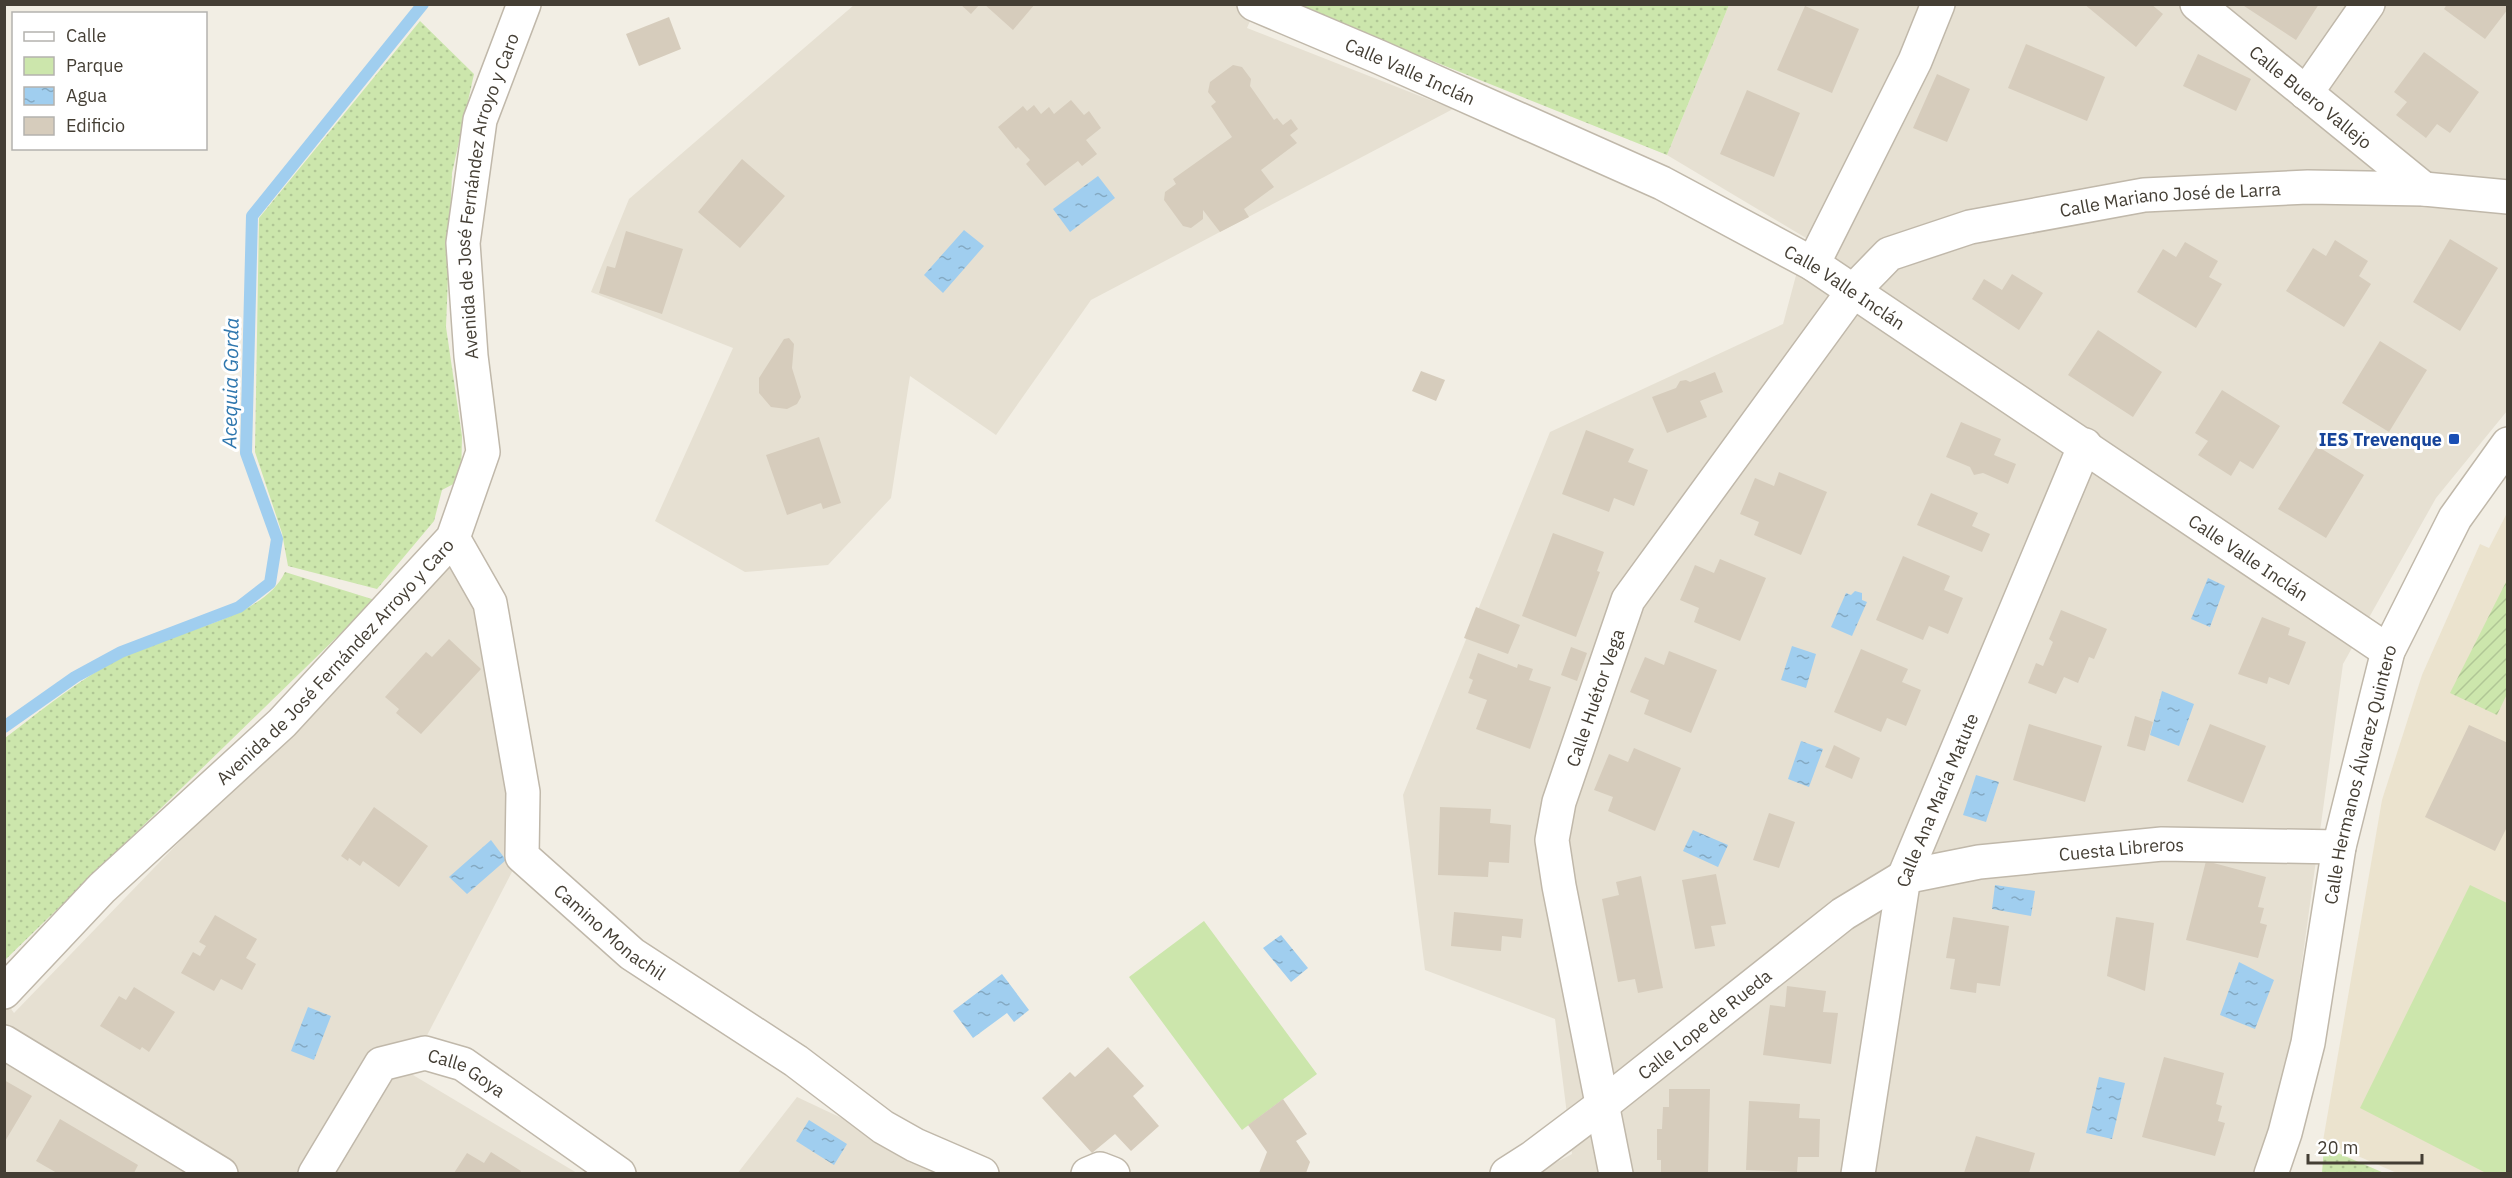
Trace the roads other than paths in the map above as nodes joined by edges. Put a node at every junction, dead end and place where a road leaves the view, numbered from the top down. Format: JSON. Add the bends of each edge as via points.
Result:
{"nodes":[{"id":1,"x":524,"y":4,"type":"edge"},
{"id":2,"x":1254,"y":4,"type":"edge"},
{"id":3,"x":1938,"y":4,"type":"edge"},
{"id":4,"x":2197,"y":4,"type":"edge"},
{"id":5,"x":2368,"y":4,"type":"edge"},
{"id":6,"x":2306,"y":93,"type":"junction"},
{"id":7,"x":2424,"y":189,"type":"junction"},
{"id":8,"x":2508,"y":197,"type":"edge"},
{"id":9,"x":1813,"y":264,"type":"junction"},
{"id":10,"x":1854,"y":290,"type":"junction"},
{"id":11,"x":2508,"y":444,"type":"edge"},
{"id":12,"x":2085,"y":445,"type":"junction"},
{"id":13,"x":453,"y":538,"type":"junction"},
{"id":14,"x":2388,"y":651,"type":"junction"},
{"id":15,"x":2339,"y":847,"type":"junction"},
{"id":16,"x":1904,"y":877,"type":"junction"},
{"id":17,"x":6,"y":989,"type":"edge"},
{"id":18,"x":4,"y":1042,"type":"edge"},
{"id":19,"x":1602,"y":1106,"type":"junction"},
{"id":20,"x":2285,"y":1133,"type":"junction"},
{"id":21,"x":221,"y":1173,"type":"edge"},
{"id":22,"x":315,"y":1173,"type":"edge"},
{"id":23,"x":619,"y":1173,"type":"edge"},
{"id":24,"x":982,"y":1173,"type":"edge"},
{"id":25,"x":1088,"y":1173,"type":"edge"},
{"id":26,"x":1113,"y":1173,"type":"edge"},
{"id":27,"x":1507,"y":1173,"type":"edge"},
{"id":28,"x":1616,"y":1173,"type":"edge"},
{"id":29,"x":1858,"y":1173,"type":"edge"},
{"id":30,"x":2271,"y":1173,"type":"edge"},
{"id":31,"x":2280,"y":1173,"type":"edge"}],
"edges":[{"from":1,"to":13,"type":"street","name":"Avenida de José Fernández Arroyo y Caro","via":[[480,120],[463,243],[483,452]]},
{"from":2,"to":9,"type":"street","name":"Calle Valle Inclán","via":[[1662,183]]},
{"from":3,"to":9,"type":"street","via":[[1915,61]]},
{"from":4,"to":6,"type":"street","name":"Calle Buero Vallejo"},
{"from":5,"to":6,"type":"street"},
{"from":6,"to":7,"type":"street","name":"Calle Buero Vallejo"},
{"from":7,"to":8,"type":"street","name":"Calle Mariano José de Larra"},
{"from":7,"to":10,"type":"street","name":"Calle Mariano José de Larra","via":[[2307,187],[2144,195],[1970,227],[1889,254]]},
{"from":9,"to":10,"type":"street","name":"Calle Valle Inclán"},
{"from":10,"to":12,"type":"street","name":"Calle Valle Inclán"},
{"from":10,"to":19,"type":"street","name":"Calle Huétor Vega","via":[[1628,600],[1559,802],[1552,840]]},
{"from":11,"to":14,"type":"street","name":"Calle Hermanos Álvarez Quintero","via":[[2455,518]]},
{"from":12,"to":14,"type":"street","name":"Calle Valle Inclán"},
{"from":12,"to":16,"type":"street","name":"Calle Ana María Matute"},
{"from":13,"to":17,"type":"street","name":"Avenida de José Fernández Arroyo y Caro","via":[[282,723],[102,888]]},
{"from":13,"to":24,"type":"street","name":"Camino Monachil","via":[[490,603],[523,792],[522,856],[632,954],[796,1061],[883,1127]]},
{"from":14,"to":15,"type":"street","name":"Calle Hermanos Álvarez Quintero"},
{"from":15,"to":16,"type":"street","name":"Cuesta Libreros","via":[[2162,844],[1979,862]]},
{"from":15,"to":20,"type":"street","name":"Calle Hermanos Álvarez Quintero","via":[[2308,1043]]},
{"from":16,"to":19,"type":"street","name":"Calle Lope de Rueda","via":[[1843,914]]},
{"from":16,"to":29,"type":"street","name":"Calle Ana María Matute"},
{"from":18,"to":21,"type":"street"},
{"from":19,"to":27,"type":"street","name":"Calle Lope de Rueda"},
{"from":19,"to":28,"type":"street","name":"Calle Huétor Vega"},
{"from":20,"to":30,"type":"street"},
{"from":20,"to":31,"type":"street"},
{"from":22,"to":23,"type":"street","name":"Calle Goya","via":[[381,1064],[425,1053],[463,1064]]},
{"from":25,"to":26,"type":"street","via":[[1100,1169]]}]}
